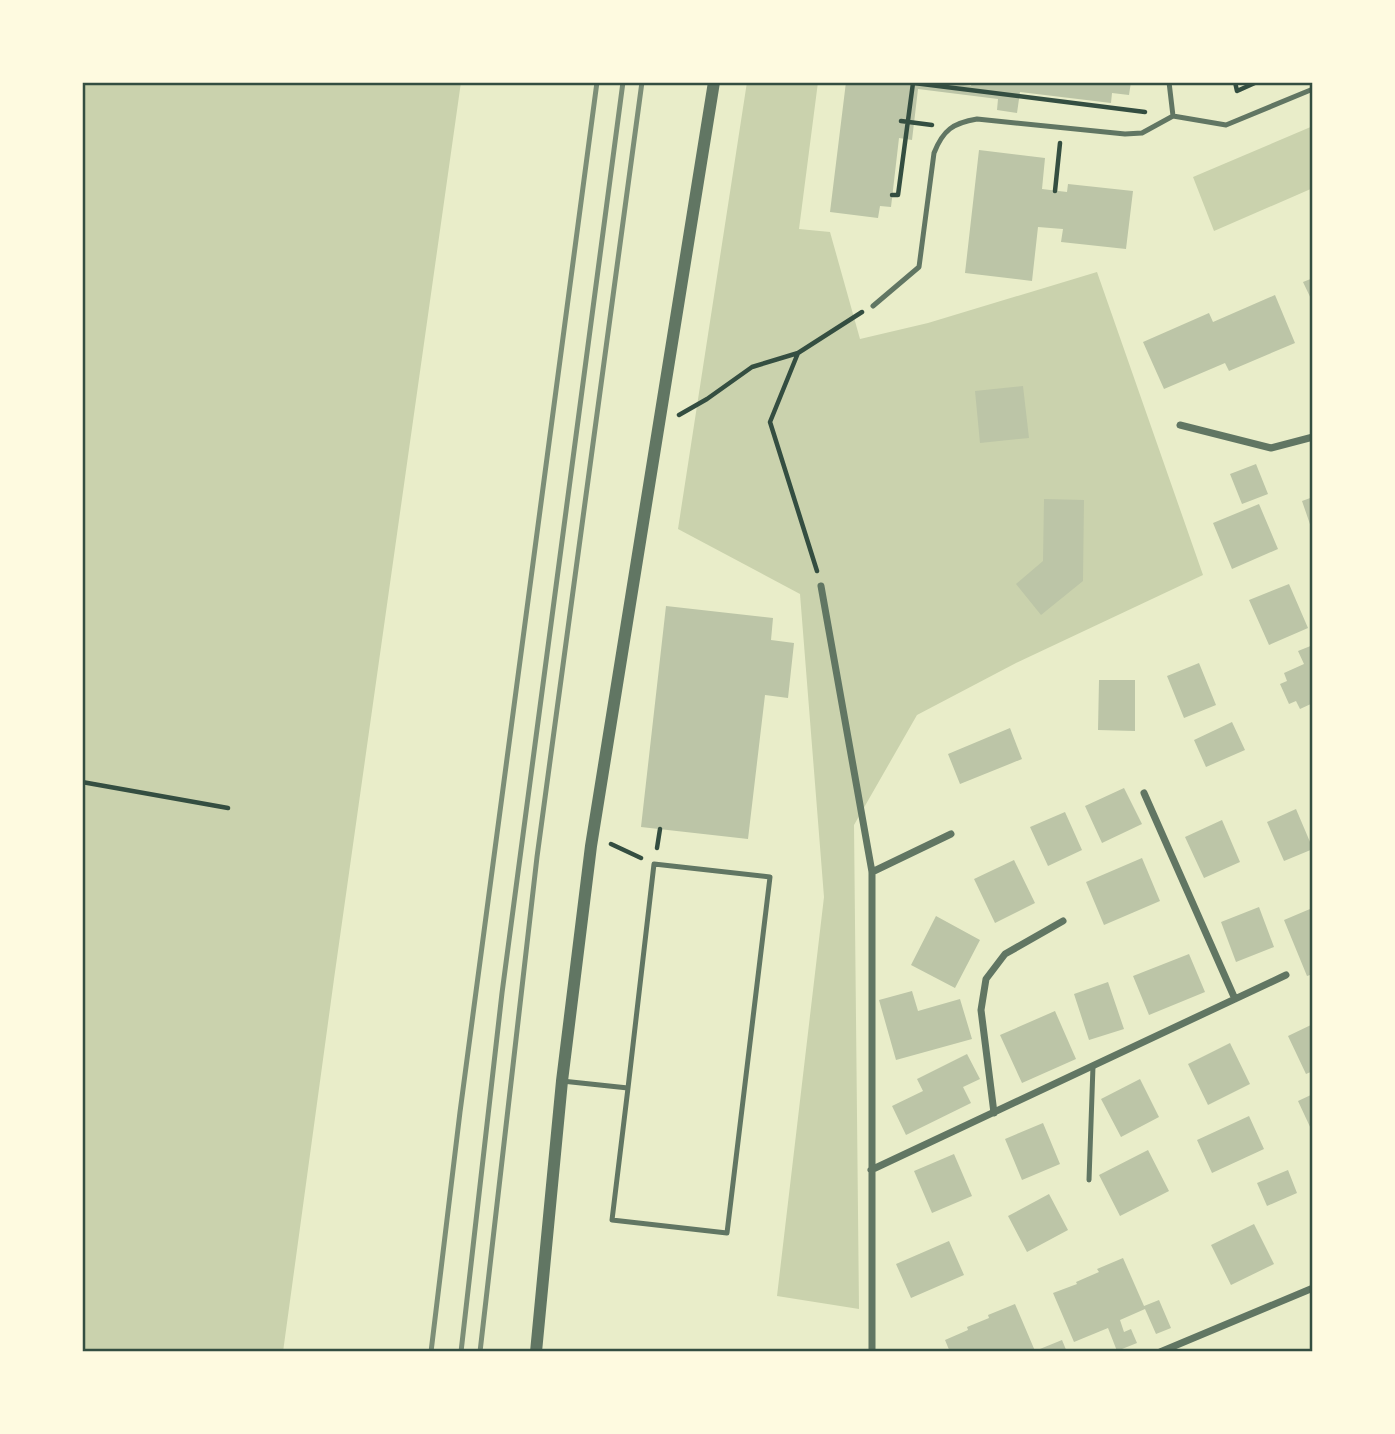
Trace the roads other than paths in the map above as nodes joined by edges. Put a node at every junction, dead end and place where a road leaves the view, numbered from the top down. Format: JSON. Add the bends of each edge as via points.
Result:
{"nodes":[{"id":1,"x":715,"y":82,"type":"edge"},
{"id":2,"x":1169,"y":82,"type":"edge"},
{"id":3,"x":1313,"y":89,"type":"edge"},
{"id":4,"x":1173,"y":116,"type":"junction"},
{"id":5,"x":873,"y":306,"type":"road end"},
{"id":6,"x":1180,"y":425,"type":"dead end"},
{"id":7,"x":1313,"y":437,"type":"edge"},
{"id":8,"x":821,"y":586,"type":"road end"},
{"id":9,"x":1144,"y":793,"type":"dead end"},
{"id":10,"x":951,"y":834,"type":"dead end"},
{"id":11,"x":872,"y":872,"type":"junction"},
{"id":12,"x":1063,"y":921,"type":"dead end"},
{"id":13,"x":1286,"y":975,"type":"dead end"},
{"id":14,"x":1235,"y":999,"type":"junction"},
{"id":15,"x":1093,"y":1066,"type":"junction"},
{"id":16,"x":562,"y":1081,"type":"junction"},
{"id":17,"x":628,"y":1088,"type":"junction"},
{"id":18,"x":994,"y":1113,"type":"junction"},
{"id":19,"x":871,"y":1170,"type":"junction"},
{"id":20,"x":1089,"y":1180,"type":"dead end"},
{"id":21,"x":1313,"y":1287,"type":"edge"},
{"id":22,"x":536,"y":1352,"type":"edge"},
{"id":23,"x":872,"y":1352,"type":"edge"},
{"id":24,"x":1160,"y":1352,"type":"edge"}],
"edges":[{"from":1,"to":16,"type":"street","via":[[591,846]]},
{"from":2,"to":4,"type":"lane"},
{"from":3,"to":4,"type":"lane","via":[[1226,125]]},
{"from":4,"to":5,"type":"lane","via":[[1143,133],[1125,135],[977,119],[951,127],[934,153],[919,267]]},
{"from":6,"to":7,"type":"street","via":[[1271,449]]},
{"from":8,"to":11,"type":"street"},
{"from":9,"to":14,"type":"street"},
{"from":10,"to":11,"type":"street"},
{"from":11,"to":19,"type":"street"},
{"from":12,"to":18,"type":"street","via":[[1005,954],[986,979],[981,1010]]},
{"from":13,"to":14,"type":"street"},
{"from":14,"to":15,"type":"street"},
{"from":15,"to":18,"type":"street"},
{"from":15,"to":20,"type":"lane"},
{"from":16,"to":17,"type":"lane"},
{"from":16,"to":22,"type":"street"},
{"from":17,"to":17,"type":"lane","via":[[612,1220],[727,1233],[769,877],[654,864]]},
{"from":18,"to":19,"type":"street"},
{"from":19,"to":23,"type":"street"},
{"from":21,"to":24,"type":"street"}]}
